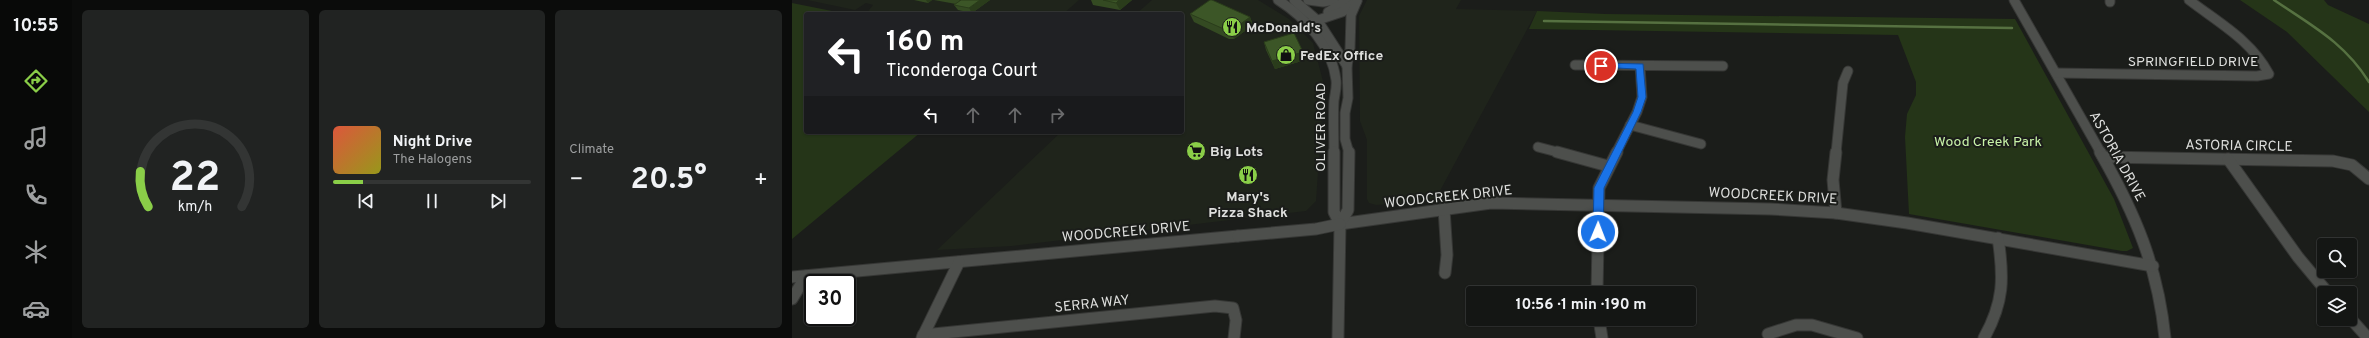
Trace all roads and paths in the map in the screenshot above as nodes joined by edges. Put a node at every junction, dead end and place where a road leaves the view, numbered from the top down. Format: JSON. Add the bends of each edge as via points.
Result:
{"nodes":[{"id":1,"x":1278,"y":0,"type":"edge"},
{"id":2,"x":1294,"y":0,"type":"edge"},
{"id":3,"x":1308,"y":0,"type":"edge"},
{"id":4,"x":1334,"y":0,"type":"edge"},
{"id":5,"x":1347,"y":0,"type":"edge"},
{"id":6,"x":2014,"y":0,"type":"edge"},
{"id":7,"x":2189,"y":0,"type":"edge"},
{"id":8,"x":1357,"y":1,"type":"edge"},
{"id":9,"x":1317,"y":20,"type":"junction"},
{"id":10,"x":1306,"y":24,"type":"junction"},
{"id":11,"x":1575,"y":65,"type":"dead end"},
{"id":12,"x":1346,"y":66,"type":"junction"},
{"id":13,"x":1640,"y":66,"type":"junction"},
{"id":14,"x":1723,"y":66,"type":"dead end"},
{"id":15,"x":1848,"y":72,"type":"dead end"},
{"id":16,"x":2056,"y":73,"type":"junction"},
{"id":17,"x":1630,"y":125,"type":"junction"},
{"id":18,"x":1701,"y":144,"type":"dead end"},
{"id":19,"x":1538,"y":147,"type":"dead end"},
{"id":20,"x":2103,"y":157,"type":"junction"},
{"id":21,"x":2228,"y":159,"type":"junction"},
{"id":22,"x":1608,"y":166,"type":"junction"},
{"id":23,"x":2369,"y":179,"type":"edge"},
{"id":24,"x":1598,"y":205,"type":"junction"},
{"id":25,"x":1444,"y":209,"type":"junction"},
{"id":26,"x":1836,"y":213,"type":"junction"},
{"id":27,"x":1340,"y":224,"type":"junction"},
{"id":28,"x":1998,"y":238,"type":"junction"},
{"id":29,"x":959,"y":262,"type":"junction"},
{"id":30,"x":2153,"y":266,"type":"junction"},
{"id":31,"x":1445,"y":273,"type":"dead end"},
{"id":32,"x":828,"y":274,"type":"edge"},
{"id":33,"x":804,"y":276,"type":"edge"},
{"id":34,"x":792,"y":277,"type":"edge"},
{"id":35,"x":804,"y":279,"type":"edge"},
{"id":36,"x":1597,"y":286,"type":"edge"},
{"id":37,"x":2322,"y":286,"type":"edge"},
{"id":38,"x":792,"y":299,"type":"edge"},
{"id":39,"x":1600,"y":326,"type":"edge"},
{"id":40,"x":2357,"y":326,"type":"edge"},
{"id":41,"x":1768,"y":334,"type":"dead end"},
{"id":42,"x":922,"y":337,"type":"edge"},
{"id":43,"x":1234,"y":338,"type":"edge"},
{"id":44,"x":1338,"y":338,"type":"edge"},
{"id":45,"x":1602,"y":338,"type":"edge"},
{"id":46,"x":1857,"y":338,"type":"edge"},
{"id":47,"x":1984,"y":338,"type":"edge"},
{"id":48,"x":2165,"y":338,"type":"edge"},
{"id":49,"x":2368,"y":338,"type":"edge"}],
"edges":[{"from":1,"to":10,"type":"street","via":[[1301,16]]},
{"from":2,"to":9,"type":"street","via":[[1312,13]]},
{"from":3,"to":4,"type":"street"},
{"from":5,"to":9,"type":"street","name":"OLIVER ROAD"},
{"from":6,"to":16,"type":"street","name":"ASTORIA DRIVE"},
{"from":7,"to":16,"type":"street","name":"SPRINGFIELD DRIVE","via":[[2249,45],[2265,64],[2269,74],[2257,76]]},
{"from":8,"to":9,"type":"street","name":"OLIVER ROAD","via":[[1342,12]]},
{"from":8,"to":12,"type":"street","name":"OLIVER ROAD","via":[[1351,15],[1350,49]]},
{"from":9,"to":10,"type":"street","name":"OLIVER ROAD"},
{"from":9,"to":12,"type":"street","name":"OLIVER ROAD","via":[[1332,40]]},
{"from":10,"to":27,"type":"street","name":"OLIVER ROAD","via":[[1320,42],[1334,70],[1337,92],[1334,100],[1334,212]]},
{"from":11,"to":13,"type":"street"},
{"from":12,"to":27,"type":"street","name":"OLIVER ROAD","via":[[1348,98],[1345,139],[1349,150],[1348,210]]},
{"from":13,"to":14,"type":"street"},
{"from":13,"to":17,"type":"street","via":[[1642,97]]},
{"from":15,"to":26,"type":"street","via":[[1843,84],[1833,180]]},
{"from":16,"to":20,"type":"street","name":"ASTORIA DRIVE"},
{"from":17,"to":18,"type":"street"},
{"from":17,"to":22,"type":"street"},
{"from":19,"to":22,"type":"street"},
{"from":20,"to":21,"type":"street","name":"ASTORIA CIRCLE"},
{"from":20,"to":30,"type":"street","name":"ASTORIA DRIVE","via":[[2126,196]]},
{"from":21,"to":23,"type":"street","name":"ASTORIA CIRCLE","via":[[2333,161],[2352,165]]},
{"from":21,"to":37,"type":"street","via":[[2298,257]]},
{"from":22,"to":24,"type":"street","via":[[1599,188]]},
{"from":24,"to":25,"type":"street","name":"WOODCREEK DRIVE","via":[[1491,203]]},
{"from":24,"to":26,"type":"street","name":"WOODCREEK DRIVE","via":[[1770,208]]},
{"from":24,"to":36,"type":"street"},
{"from":25,"to":27,"type":"street","name":"WOODCREEK DRIVE"},
{"from":25,"to":31,"type":"street","via":[[1447,255]]},
{"from":26,"to":28,"type":"street","name":"WOODCREEK DRIVE"},
{"from":27,"to":29,"type":"street","name":"WOODCREEK DRIVE","via":[[1316,229]]},
{"from":27,"to":44,"type":"street","name":"OLIVER ROAD"},
{"from":28,"to":30,"type":"street","name":"WOODCREEK DRIVE"},
{"from":28,"to":47,"type":"street","via":[[2003,295],[1996,317]]},
{"from":29,"to":32,"type":"street","name":"WOODCREEK DRIVE"},
{"from":29,"to":42,"type":"street"},
{"from":30,"to":48,"type":"street","name":"ASTORIA DRIVE","via":[[2163,309]]},
{"from":33,"to":34,"type":"street","name":"WOODCREEK DRIVE"},
{"from":35,"to":38,"type":"street"},
{"from":39,"to":45,"type":"street"},
{"from":40,"to":49,"type":"street"},
{"from":41,"to":46,"type":"street","via":[[1796,325],[1812,325]]},
{"from":42,"to":43,"type":"street","name":"SERRA WAY","via":[[1215,306],[1232,308],[1236,320]]}]}
